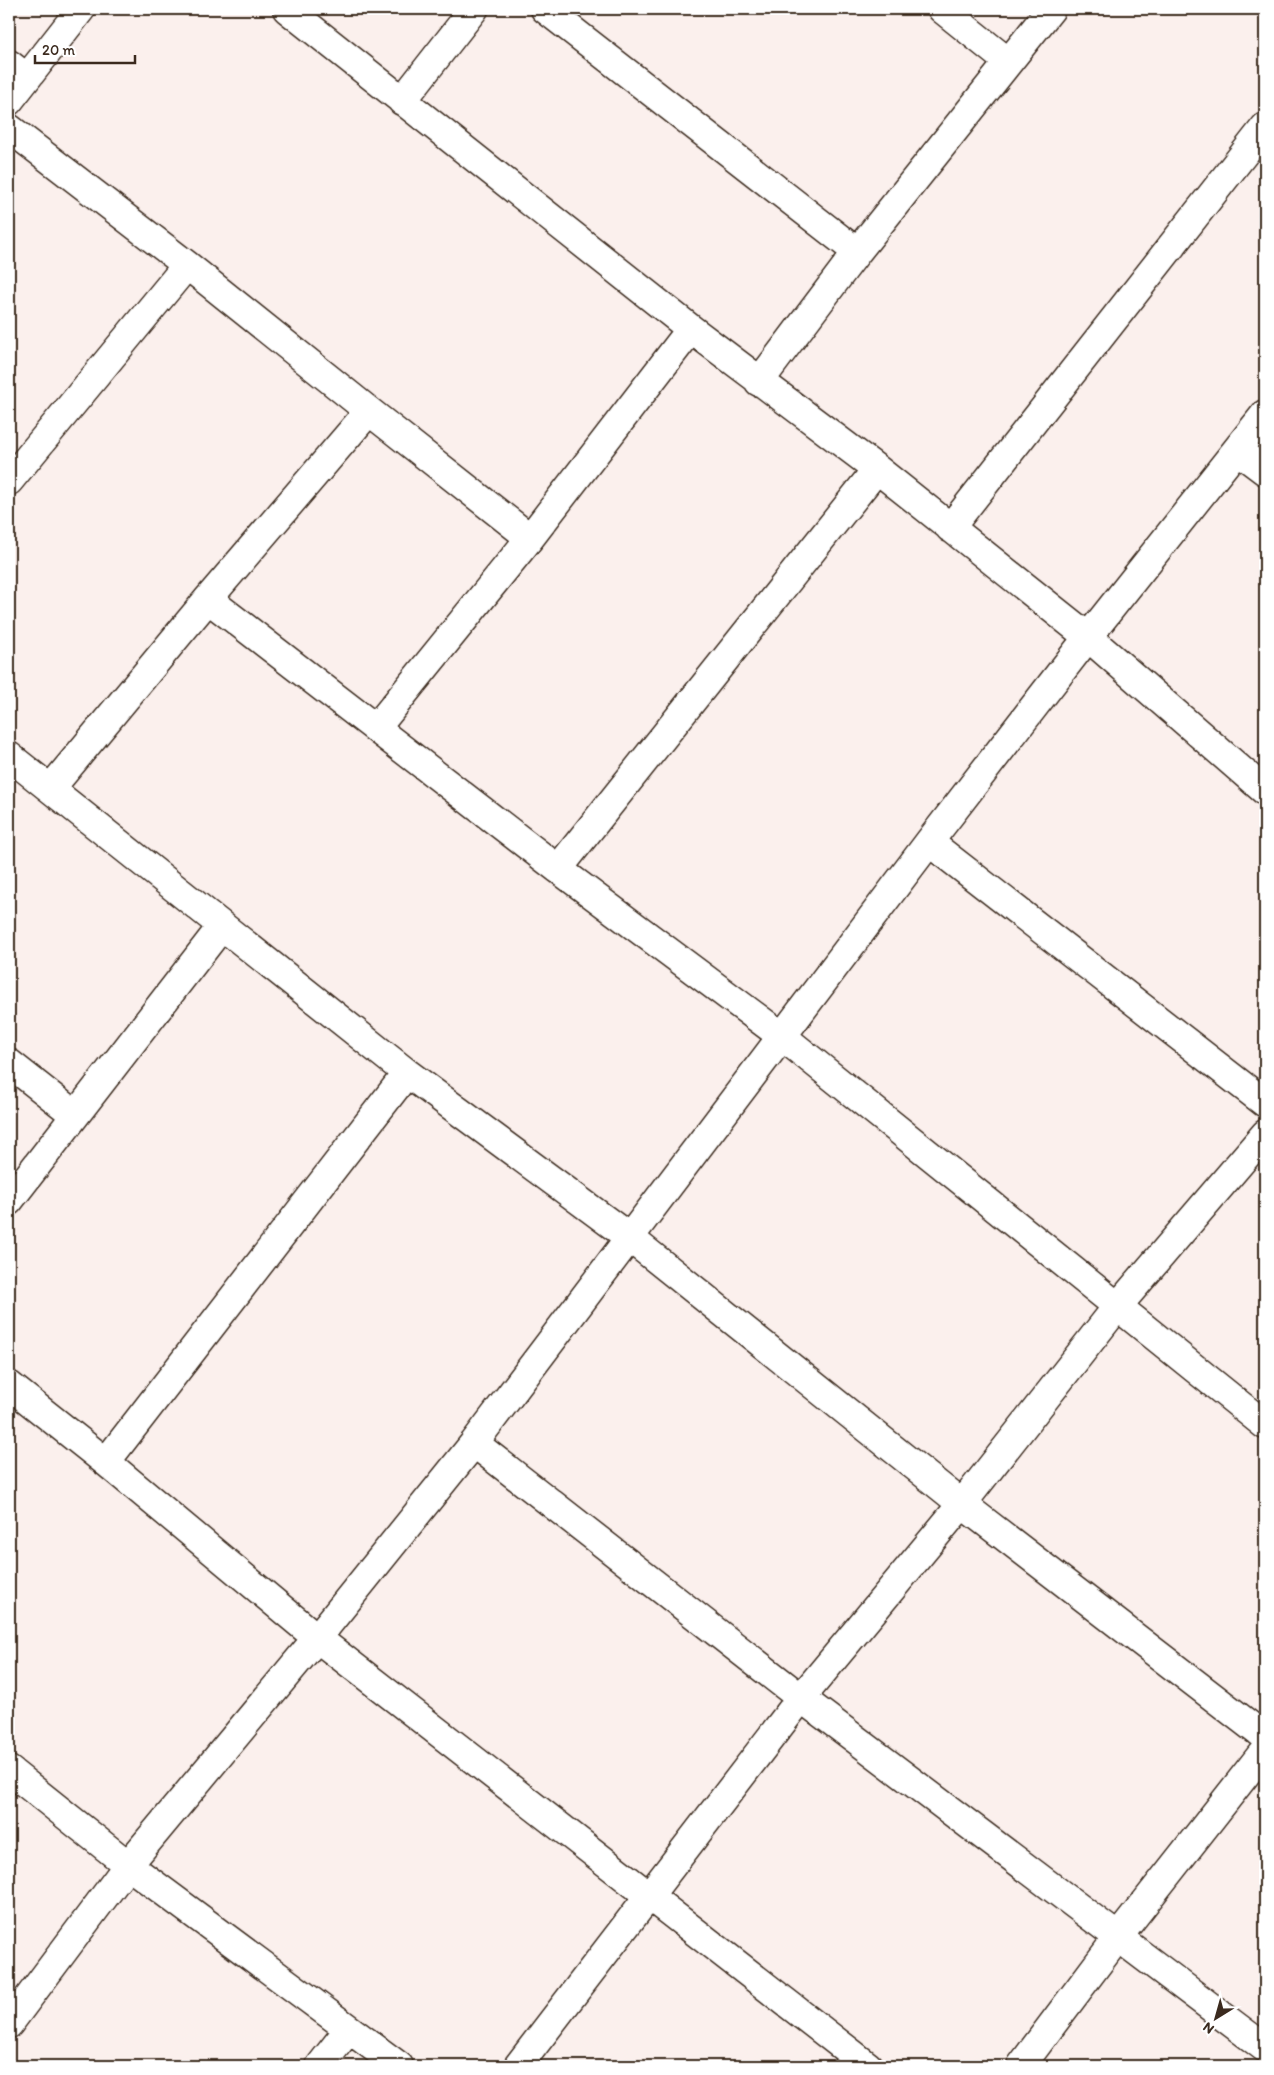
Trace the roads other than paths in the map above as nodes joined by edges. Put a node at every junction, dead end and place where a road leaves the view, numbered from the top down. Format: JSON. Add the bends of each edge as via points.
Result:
{"nodes":[{"id":1,"x":81,"y":9,"type":"edge"},
{"id":2,"x":287,"y":9,"type":"edge"},
{"id":3,"x":474,"y":9,"type":"edge"},
{"id":4,"x":546,"y":9,"type":"edge"},
{"id":5,"x":942,"y":9,"type":"edge"},
{"id":6,"x":1051,"y":9,"type":"edge"},
{"id":7,"x":1008,"y":62,"type":"junction"},
{"id":8,"x":18,"y":71,"type":"edge"},
{"id":9,"x":9,"y":101,"type":"edge"},
{"id":10,"x":402,"y":102,"type":"junction"},
{"id":11,"x":1265,"y":127,"type":"edge"},
{"id":12,"x":9,"y":128,"type":"edge"},
{"id":13,"x":857,"y":252,"type":"junction"},
{"id":14,"x":187,"y":265,"type":"junction"},
{"id":15,"x":691,"y":329,"type":"junction"},
{"id":16,"x":759,"y":382,"type":"junction"},
{"id":17,"x":368,"y":411,"type":"junction"},
{"id":18,"x":1265,"y":414,"type":"edge"},
{"id":19,"x":1237,"y":450,"type":"junction"},
{"id":20,"x":877,"y":470,"type":"junction"},
{"id":21,"x":1265,"y":471,"type":"edge"},
{"id":22,"x":9,"y":481,"type":"edge"},
{"id":23,"x":950,"y":528,"type":"junction"},
{"id":24,"x":530,"y":538,"type":"junction"},
{"id":25,"x":208,"y":599,"type":"junction"},
{"id":26,"x":1088,"y":637,"type":"junction"},
{"id":27,"x":376,"y":728,"type":"junction"},
{"id":28,"x":9,"y":756,"type":"edge"},
{"id":29,"x":51,"y":788,"type":"junction"},
{"id":30,"x":1265,"y":792,"type":"edge"},
{"id":31,"x":929,"y":842,"type":"junction"},
{"id":32,"x":558,"y":869,"type":"junction"},
{"id":33,"x":222,"y":926,"type":"junction"},
{"id":34,"x":783,"y":1037,"type":"junction"},
{"id":35,"x":9,"y":1063,"type":"edge"},
{"id":36,"x":407,"y":1073,"type":"junction"},
{"id":37,"x":1265,"y":1103,"type":"edge"},
{"id":38,"x":75,"y":1115,"type":"junction"},
{"id":39,"x":1265,"y":1134,"type":"edge"},
{"id":40,"x":9,"y":1201,"type":"edge"},
{"id":41,"x":630,"y":1238,"type":"junction"},
{"id":42,"x":1117,"y":1307,"type":"junction"},
{"id":43,"x":9,"y":1386,"type":"edge"},
{"id":44,"x":1265,"y":1425,"type":"edge"},
{"id":45,"x":474,"y":1443,"type":"junction"},
{"id":46,"x":106,"y":1462,"type":"junction"},
{"id":47,"x":962,"y":1504,"type":"junction"},
{"id":48,"x":317,"y":1638,"type":"junction"},
{"id":49,"x":801,"y":1698,"type":"junction"},
{"id":50,"x":1265,"y":1738,"type":"edge"},
{"id":51,"x":1265,"y":1750,"type":"edge"},
{"id":52,"x":9,"y":1770,"type":"edge"},
{"id":53,"x":128,"y":1865,"type":"junction"},
{"id":54,"x":649,"y":1896,"type":"junction"},
{"id":55,"x":1118,"y":1937,"type":"junction"},
{"id":56,"x":9,"y":2024,"type":"edge"},
{"id":57,"x":350,"y":2029,"type":"junction"},
{"id":58,"x":1265,"y":2050,"type":"edge"},
{"id":59,"x":320,"y":2066,"type":"edge"},
{"id":60,"x":399,"y":2066,"type":"edge"},
{"id":61,"x":518,"y":2066,"type":"edge"},
{"id":62,"x":868,"y":2066,"type":"edge"},
{"id":63,"x":1021,"y":2066,"type":"edge"},
{"id":64,"x":1254,"y":2066,"type":"edge"}],
"edges":[{"from":1,"to":8,"type":"street"},
{"from":2,"to":10,"type":"street"},
{"from":3,"to":10,"type":"street"},
{"from":4,"to":13,"type":"street"},
{"from":5,"to":7,"type":"street"},
{"from":6,"to":7,"type":"street"},
{"from":7,"to":13,"type":"street"},
{"from":8,"to":9,"type":"street"},
{"from":10,"to":15,"type":"street"},
{"from":11,"to":23,"type":"street"},
{"from":12,"to":14,"type":"street"},
{"from":13,"to":16,"type":"street"},
{"from":14,"to":17,"type":"street"},
{"from":14,"to":22,"type":"street"},
{"from":15,"to":16,"type":"street"},
{"from":15,"to":24,"type":"street"},
{"from":16,"to":20,"type":"street"},
{"from":17,"to":24,"type":"street"},
{"from":17,"to":25,"type":"street"},
{"from":18,"to":19,"type":"street"},
{"from":19,"to":21,"type":"street"},
{"from":19,"to":26,"type":"street"},
{"from":20,"to":23,"type":"street"},
{"from":20,"to":32,"type":"street"},
{"from":23,"to":26,"type":"street"},
{"from":24,"to":27,"type":"street"},
{"from":25,"to":27,"type":"street"},
{"from":25,"to":29,"type":"street"},
{"from":26,"to":30,"type":"street"},
{"from":26,"to":31,"type":"street"},
{"from":27,"to":32,"type":"street"},
{"from":28,"to":29,"type":"street"},
{"from":29,"to":33,"type":"street"},
{"from":31,"to":34,"type":"street"},
{"from":31,"to":37,"type":"street"},
{"from":32,"to":34,"type":"street"},
{"from":33,"to":36,"type":"street"},
{"from":33,"to":38,"type":"street"},
{"from":34,"to":41,"type":"street"},
{"from":34,"to":42,"type":"street"},
{"from":35,"to":38,"type":"street"},
{"from":36,"to":41,"type":"street"},
{"from":36,"to":46,"type":"street"},
{"from":38,"to":40,"type":"street"},
{"from":39,"to":42,"type":"street"},
{"from":41,"to":45,"type":"street"},
{"from":41,"to":47,"type":"street"},
{"from":42,"to":44,"type":"street"},
{"from":42,"to":47,"type":"street"},
{"from":43,"to":46,"type":"street"},
{"from":45,"to":48,"type":"street"},
{"from":45,"to":49,"type":"street"},
{"from":46,"to":48,"type":"street"},
{"from":47,"to":49,"type":"street"},
{"from":47,"to":50,"type":"street"},
{"from":48,"to":53,"type":"street"},
{"from":48,"to":54,"type":"street"},
{"from":49,"to":54,"type":"street"},
{"from":49,"to":55,"type":"street"},
{"from":51,"to":55,"type":"street"},
{"from":52,"to":53,"type":"street"},
{"from":53,"to":56,"type":"street"},
{"from":53,"to":57,"type":"street"},
{"from":54,"to":61,"type":"street"},
{"from":54,"to":62,"type":"street"},
{"from":55,"to":58,"type":"street"},
{"from":55,"to":63,"type":"street"},
{"from":57,"to":59,"type":"street"},
{"from":57,"to":60,"type":"street"},
{"from":58,"to":64,"type":"street"}]}
